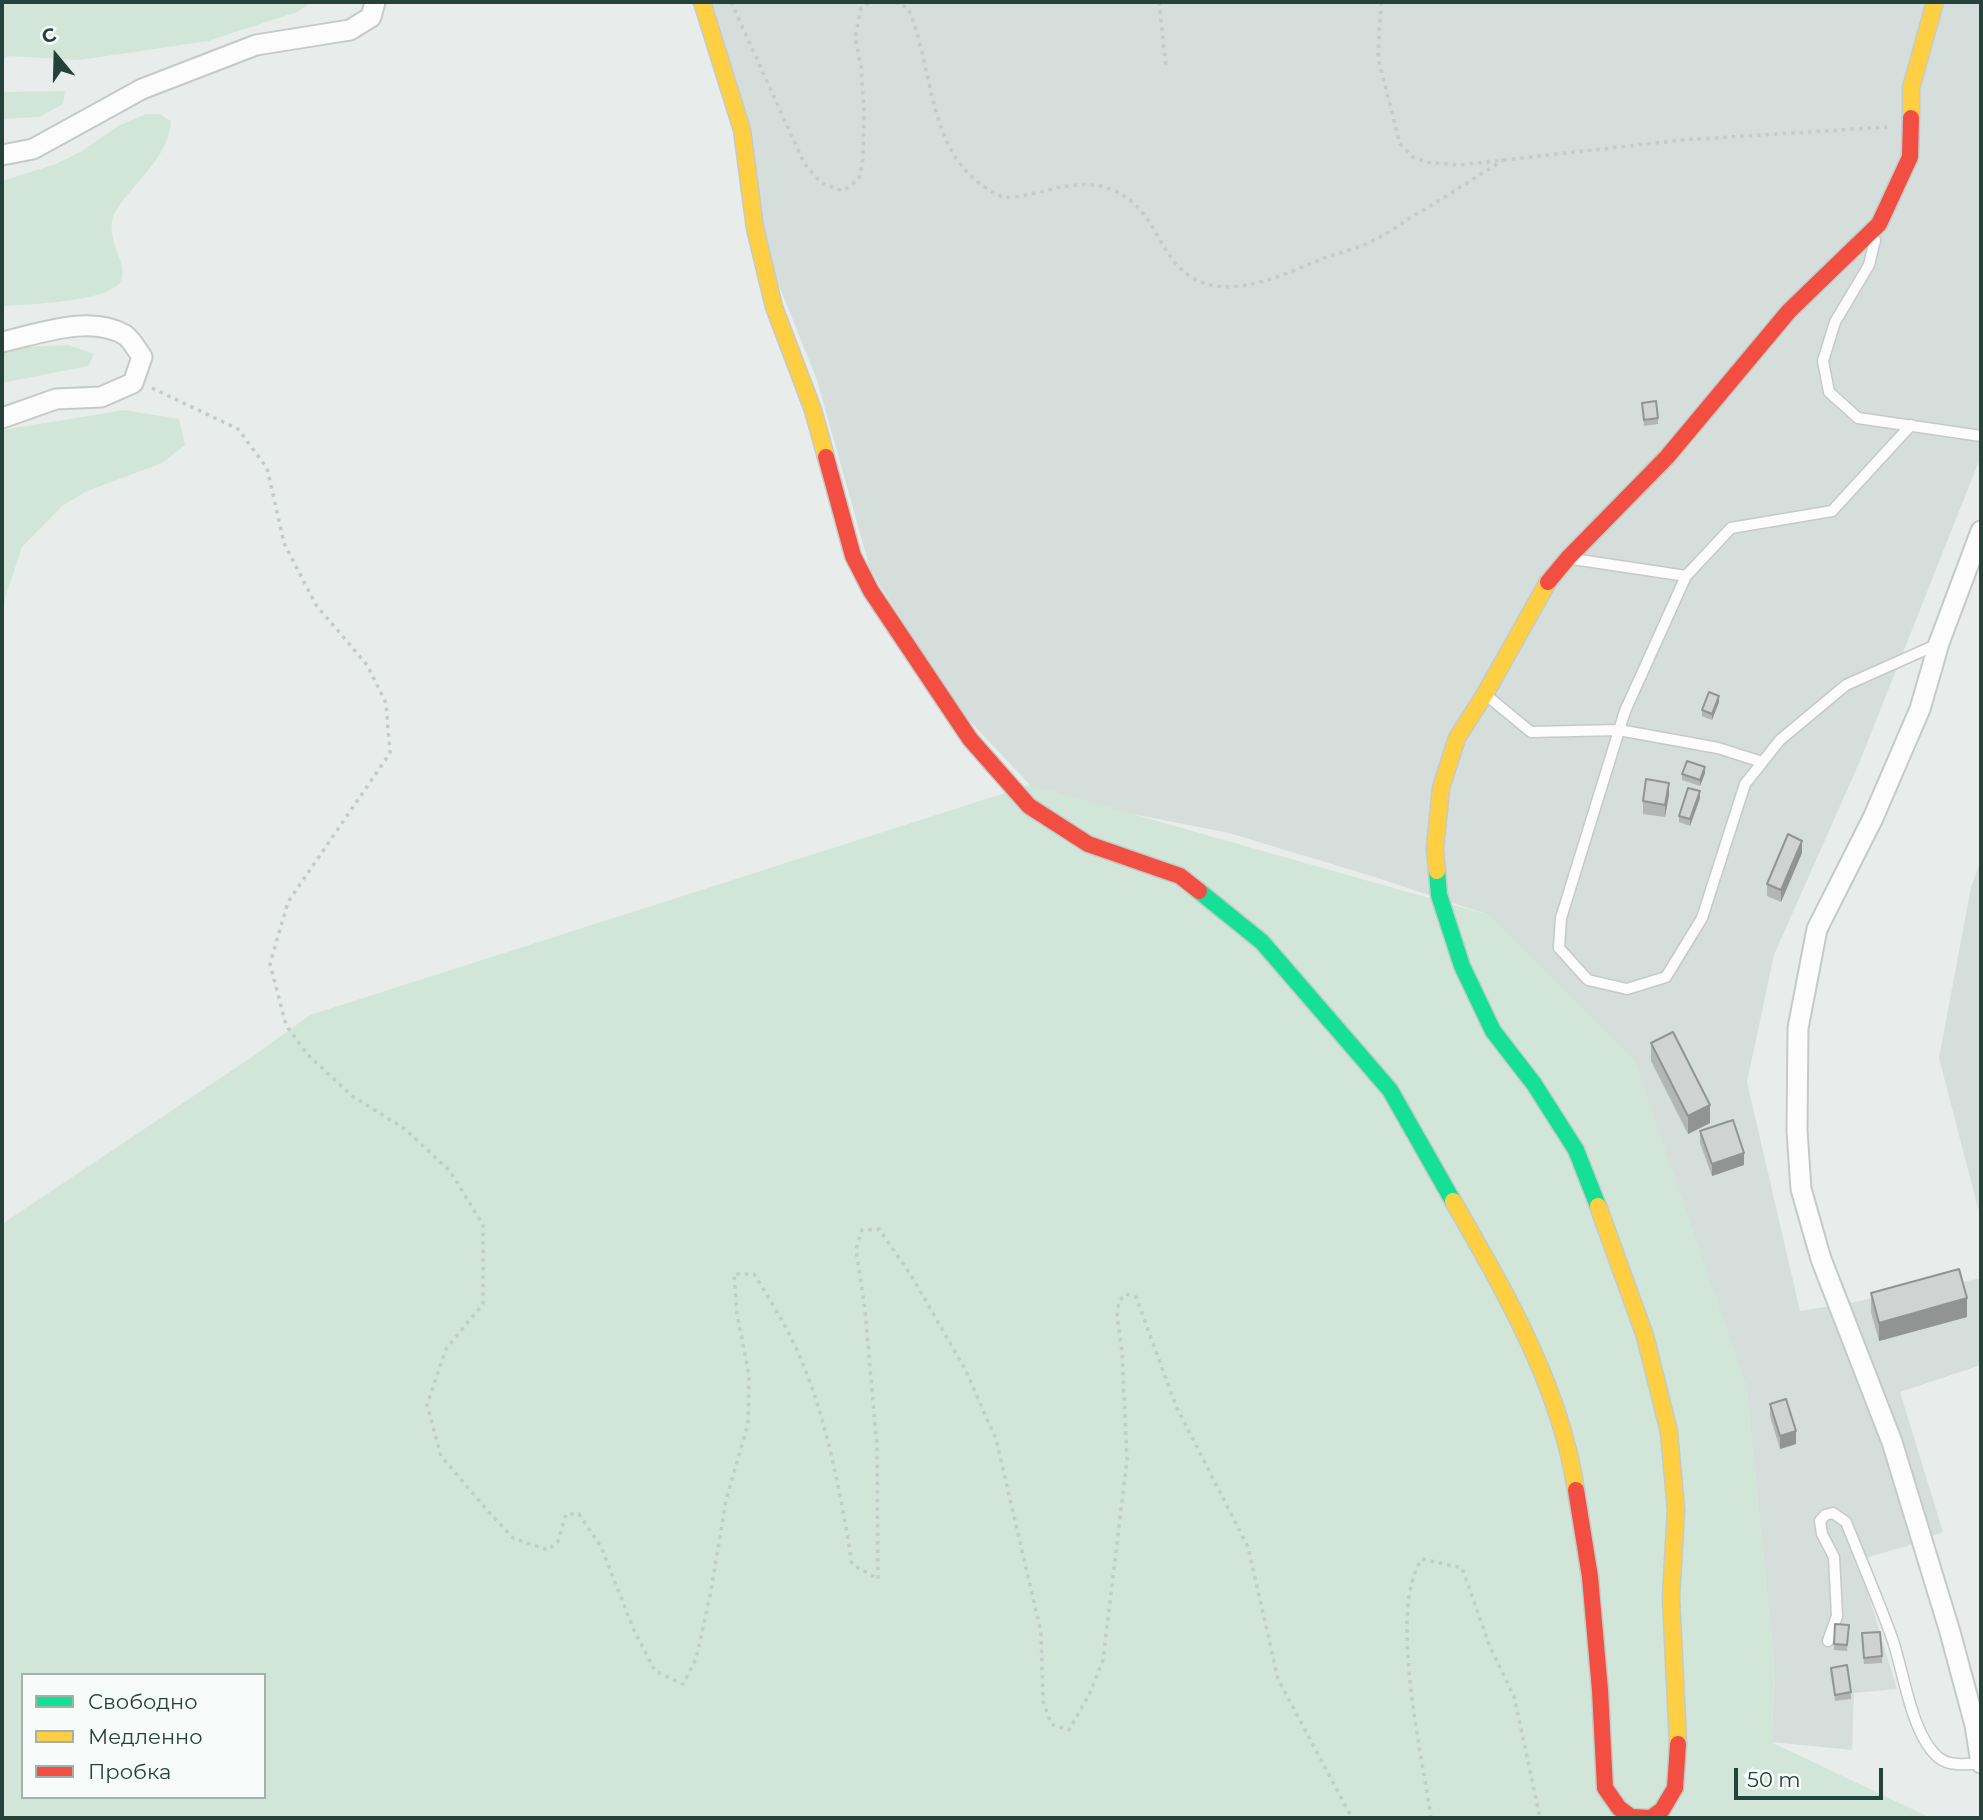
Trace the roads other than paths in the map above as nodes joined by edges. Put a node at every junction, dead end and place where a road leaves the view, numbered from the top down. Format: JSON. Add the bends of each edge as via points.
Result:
{"nodes":[{"id":1,"x":375,"y":2,"type":"edge"},
{"id":2,"x":702,"y":2,"type":"edge"},
{"id":3,"x":1936,"y":2,"type":"edge"},
{"id":4,"x":2,"y":155,"type":"edge"},
{"id":5,"x":1880,"y":223,"type":"junction"},
{"id":6,"x":2,"y":342,"type":"edge"},
{"id":7,"x":2,"y":418,"type":"edge"},
{"id":8,"x":1911,"y":425,"type":"junction"},
{"id":9,"x":1981,"y":436,"type":"edge"},
{"id":10,"x":1981,"y":531,"type":"edge"},
{"id":11,"x":1568,"y":558,"type":"junction"},
{"id":12,"x":1686,"y":576,"type":"junction"},
{"id":13,"x":1939,"y":643,"type":"junction"},
{"id":14,"x":1485,"y":694,"type":"junction"},
{"id":15,"x":1619,"y":730,"type":"junction"},
{"id":16,"x":1762,"y":762,"type":"junction"},
{"id":17,"x":1828,"y":1641,"type":"dead end"},
{"id":18,"x":1981,"y":1763,"type":"edge"}],
"edges":[{"from":1,"to":4,"type":"street","via":[[371,17],[350,30],[256,45],[142,89],[33,149]]},
{"from":2,"to":14,"type":"street","via":[[742,130],[755,228],[774,307],[813,410],[853,556],[871,591],[970,738],[1029,806],[1088,844],[1180,876],[1262,943],[1391,1090],[1536,1356],[1561,1422],[1590,1577],[1605,1788],[1631,1817],[1650,1818],[1662,1810],[1675,1788],[1678,1752],[1671,1597],[1676,1510],[1669,1432],[1645,1336],[1576,1150],[1493,1031],[1462,966],[1439,895],[1435,849],[1441,788],[1457,738]]},
{"from":3,"to":5,"type":"street","via":[[1910,88],[1910,157]]},
{"from":5,"to":8,"type":"lane","via":[[1868,265],[1835,322],[1823,361],[1829,393],[1858,418]]},
{"from":5,"to":11,"type":"street","via":[[1789,311],[1667,457]]},
{"from":6,"to":7,"type":"street","via":[[101,325],[128,337],[142,357],[133,383],[101,397],[56,399]]},
{"from":8,"to":9,"type":"lane"},
{"from":8,"to":12,"type":"lane","via":[[1832,511],[1731,528]]},
{"from":10,"to":13,"type":"street"},
{"from":11,"to":12,"type":"lane"},
{"from":11,"to":14,"type":"street","via":[[1545,586]]},
{"from":12,"to":15,"type":"lane"},
{"from":13,"to":16,"type":"lane","via":[[1846,685],[1780,740]]},
{"from":13,"to":18,"type":"street","via":[[1920,709],[1817,929],[1798,1028],[1797,1131],[1801,1189],[1821,1259],[1892,1442],[1950,1632]]},
{"from":14,"to":15,"type":"lane","via":[[1531,732]]},
{"from":15,"to":16,"type":"lane","via":[[1718,748]]},
{"from":15,"to":16,"type":"lane","via":[[1561,918],[1559,948],[1587,980],[1627,989],[1666,977],[1702,918],[1745,784]]},
{"from":17,"to":18,"type":"lane","via":[[1837,1616],[1834,1557],[1821,1521],[1833,1513],[1846,1522],[1928,1747],[1942,1760],[1957,1765]]}]}
